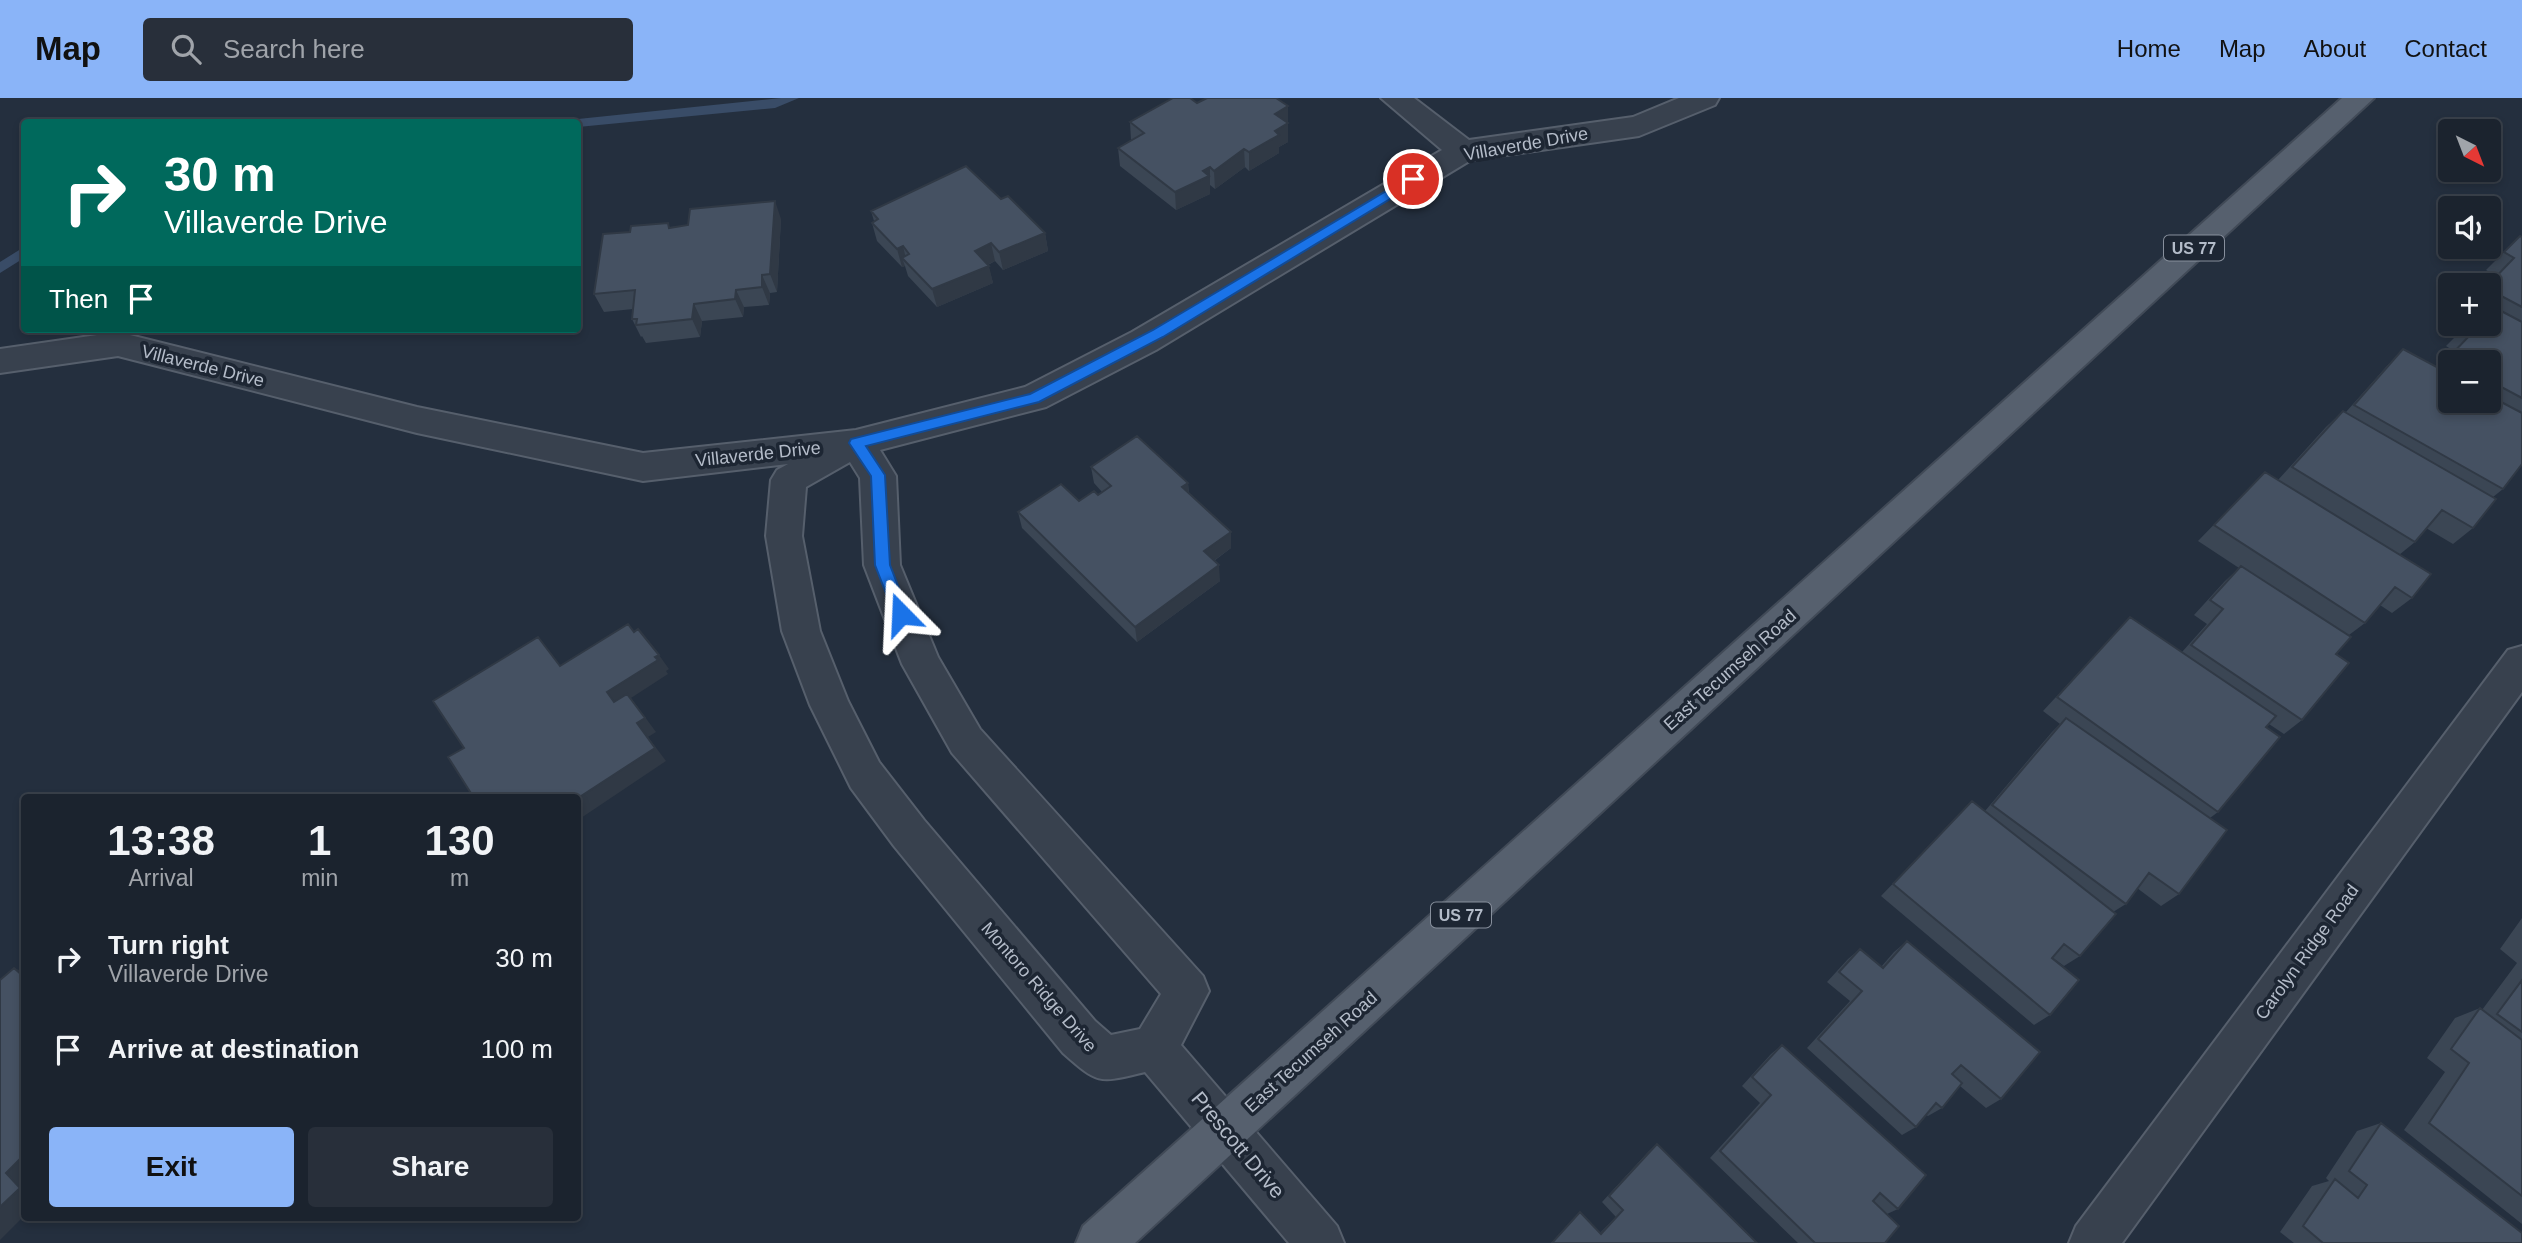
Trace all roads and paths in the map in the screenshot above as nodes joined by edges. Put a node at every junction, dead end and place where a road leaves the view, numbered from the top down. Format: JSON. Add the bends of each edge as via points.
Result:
{"nodes":[{"id":1,"x":1395,"y":98,"type":"edge"},
{"id":2,"x":1705,"y":98,"type":"edge"},
{"id":3,"x":2360,"y":98,"type":"edge"},
{"id":4,"x":1464,"y":152,"type":"junction"},
{"id":5,"x":0,"y":361,"type":"edge"},
{"id":6,"x":856,"y":443,"type":"junction"},
{"id":7,"x":2522,"y":662,"type":"edge"},
{"id":8,"x":1154,"y":1048,"type":"junction"},
{"id":9,"x":1225,"y":1130,"type":"junction"},
{"id":10,"x":1100,"y":1243,"type":"edge"},
{"id":11,"x":1320,"y":1243,"type":"edge"},
{"id":12,"x":2093,"y":1243,"type":"edge"}],
"edges":[{"from":1,"to":4,"type":"street"},
{"from":2,"to":4,"type":"street","name":"Villaverde Drive","via":[[1639,126]]},
{"from":3,"to":9,"type":"main road","name":"East Tecumseh Road","number":"US 77"},
{"from":4,"to":6,"type":"street","name":"Villaverde Drive","via":[[1144,341],[1034,398]]},
{"from":5,"to":6,"type":"street","name":"Villaverde Drive","via":[[118,344],[416,420],[643,467]]},
{"from":6,"to":8,"type":"street","via":[[878,475],[883,565],[920,664],[966,741],[1187,991]]},
{"from":6,"to":8,"type":"street","name":"Montoro Ridge Drive","via":[[789,480],[784,536],[801,631],[830,705],[865,775],[1079,1037],[1104,1059]]},
{"from":7,"to":12,"type":"street","name":"Carolyn Ridge Road"},
{"from":8,"to":9,"type":"street","name":"Prescott Drive"},
{"from":9,"to":10,"type":"main road","name":"East Tecumseh Road","number":"US 77"},
{"from":9,"to":11,"type":"street","name":"Prescott Drive"}]}
